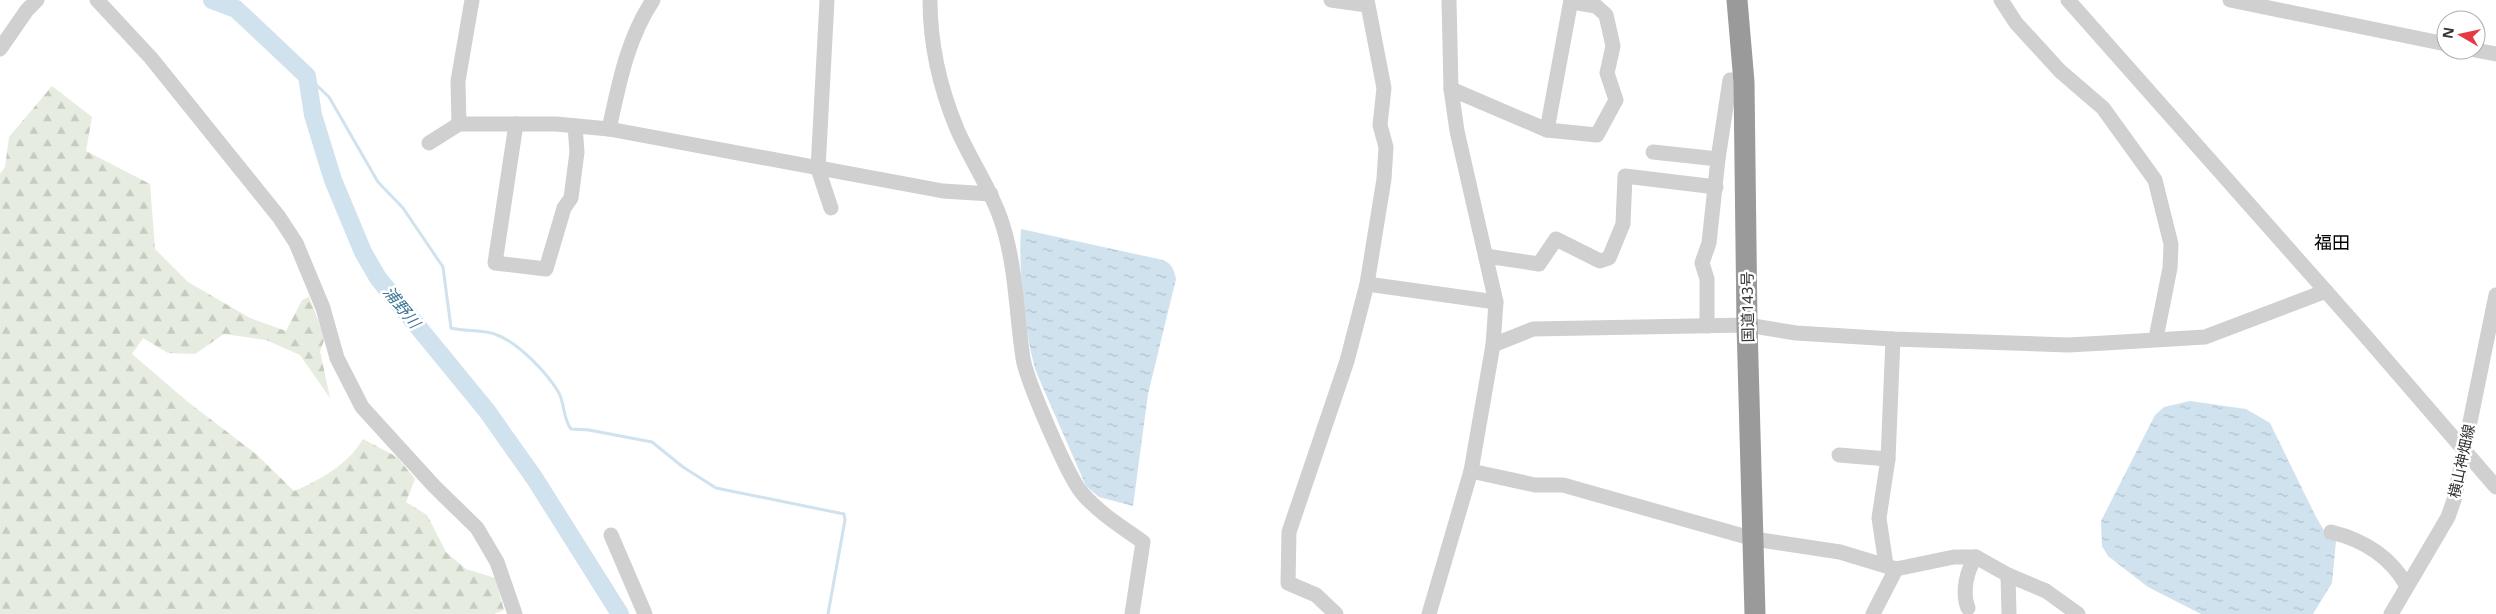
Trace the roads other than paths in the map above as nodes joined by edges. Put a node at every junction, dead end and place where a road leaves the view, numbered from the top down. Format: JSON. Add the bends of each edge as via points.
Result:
{"nodes":[{"id":1,"x":37,"y":0,"type":"edge"},
{"id":2,"x":97,"y":0,"type":"edge"},
{"id":3,"x":472,"y":0,"type":"edge"},
{"id":4,"x":654,"y":0,"type":"edge"},
{"id":5,"x":820,"y":0,"type":"edge"},
{"id":6,"x":827,"y":0,"type":"edge"},
{"id":7,"x":930,"y":0,"type":"edge"},
{"id":8,"x":1331,"y":0,"type":"edge"},
{"id":9,"x":1449,"y":0,"type":"edge"},
{"id":10,"x":1737,"y":0,"type":"edge"},
{"id":11,"x":2001,"y":0,"type":"edge"},
{"id":12,"x":2068,"y":0,"type":"edge"},
{"id":13,"x":2230,"y":0,"type":"edge"},
{"id":14,"x":1572,"y":1,"type":"edge"},
{"id":15,"x":1367,"y":2,"type":"edge"},
{"id":16,"x":2436,"y":42,"type":"edge"},
{"id":17,"x":0,"y":49,"type":"edge"},
{"id":18,"x":1744,"y":82,"type":"junction"},
{"id":19,"x":1451,"y":88,"type":"junction"},
{"id":20,"x":459,"y":124,"type":"junction"},
{"id":21,"x":516,"y":124,"type":"junction"},
{"id":22,"x":575,"y":126,"type":"junction"},
{"id":23,"x":609,"y":130,"type":"junction"},
{"id":24,"x":1546,"y":130,"type":"junction"},
{"id":25,"x":429,"y":143,"type":"dead end"},
{"id":26,"x":1653,"y":152,"type":"dead end"},
{"id":27,"x":1718,"y":159,"type":"junction"},
{"id":28,"x":818,"y":168,"type":"junction"},
{"id":29,"x":1716,"y":187,"type":"junction"},
{"id":30,"x":990,"y":194,"type":"junction"},
{"id":31,"x":831,"y":208,"type":"dead end"},
{"id":32,"x":1486,"y":256,"type":"junction"},
{"id":33,"x":1368,"y":284,"type":"junction"},
{"id":34,"x":2326,"y":292,"type":"junction"},
{"id":35,"x":2496,"y":295,"type":"edge"},
{"id":36,"x":1496,"y":302,"type":"junction"},
{"id":37,"x":1747,"y":325,"type":"junction"},
{"id":38,"x":1707,"y":326,"type":"junction"},
{"id":39,"x":2156,"y":338,"type":"junction"},
{"id":40,"x":1894,"y":339,"type":"junction"},
{"id":41,"x":1493,"y":345,"type":"junction"},
{"id":42,"x":2464,"y":451,"type":"junction"},
{"id":43,"x":1839,"y":455,"type":"dead end"},
{"id":44,"x":1888,"y":459,"type":"junction"},
{"id":45,"x":1471,"y":471,"type":"junction"},
{"id":46,"x":2496,"y":488,"type":"edge"},
{"id":47,"x":2331,"y":532,"type":"dead end"},
{"id":48,"x":611,"y":536,"type":"dead end"},
{"id":49,"x":1754,"y":539,"type":"junction"},
{"id":50,"x":1976,"y":557,"type":"junction"},
{"id":51,"x":1891,"y":567,"type":"junction"},
{"id":52,"x":2008,"y":575,"type":"junction"},
{"id":53,"x":2407,"y":586,"type":"junction"},
{"id":54,"x":1968,"y":608,"type":"dead end"},
{"id":55,"x":515,"y":614,"type":"edge"},
{"id":56,"x":645,"y":614,"type":"edge"},
{"id":57,"x":1132,"y":614,"type":"edge"},
{"id":58,"x":1336,"y":614,"type":"edge"},
{"id":59,"x":1429,"y":614,"type":"edge"},
{"id":60,"x":1755,"y":614,"type":"edge"},
{"id":61,"x":1874,"y":614,"type":"edge"},
{"id":62,"x":2009,"y":614,"type":"edge"},
{"id":63,"x":2078,"y":614,"type":"edge"},
{"id":64,"x":2391,"y":614,"type":"edge"}],
"edges":[{"from":1,"to":17,"type":"street","via":[[26,10]]},
{"from":2,"to":55,"type":"street","via":[[150,58],[279,217],[299,250],[323,308],[337,358],[362,407],[477,528],[497,562]]},
{"from":3,"to":20,"type":"street","via":[[458,81]]},
{"from":4,"to":23,"type":"street","via":[[642,16],[631,42]]},
{"from":5,"to":6,"type":"street"},
{"from":6,"to":28,"type":"street"},
{"from":7,"to":30,"type":"street","via":[[930,23],[947,100],[957,130]]},
{"from":8,"to":15,"type":"street"},
{"from":9,"to":19,"type":"street"},
{"from":10,"to":18,"type":"highway","name":"国道143号"},
{"from":11,"to":39,"type":"street","via":[[2016,23],[2060,71],[2103,108],[2155,180],[2171,244],[2170,268]]},
{"from":12,"to":34,"type":"street"},
{"from":13,"to":16,"type":"street"},
{"from":14,"to":24,"type":"street"},
{"from":14,"to":24,"type":"street","via":[[1596,6],[1606,15],[1613,46],[1607,73],[1616,100],[1597,136]]},
{"from":15,"to":33,"type":"street","via":[[1384,88],[1380,125],[1386,147]]},
{"from":18,"to":27,"type":"street","via":[[1730,80]]},
{"from":18,"to":37,"type":"highway","name":"国道143号"},
{"from":19,"to":24,"type":"street"},
{"from":19,"to":32,"type":"street","via":[[1457,131]]},
{"from":20,"to":21,"type":"street"},
{"from":20,"to":25,"type":"street"},
{"from":21,"to":22,"type":"street"},
{"from":21,"to":22,"type":"street","via":[[495,263],[546,269],[564,208],[571,198],[577,152]]},
{"from":22,"to":23,"type":"street"},
{"from":23,"to":28,"type":"street"},
{"from":26,"to":27,"type":"street"},
{"from":27,"to":29,"type":"street"},
{"from":28,"to":30,"type":"street","via":[[943,191]]},
{"from":28,"to":31,"type":"street"},
{"from":29,"to":32,"type":"street","via":[[1625,176],[1623,224],[1610,258],[1600,261],[1556,239],[1539,264]]},
{"from":29,"to":38,"type":"street","via":[[1709,243],[1702,263],[1706,278]]},
{"from":30,"to":57,"type":"street","via":[[1010,256],[1026,370],[1070,474],[1081,492],[1098,509],[1144,542]]},
{"from":32,"to":36,"type":"street"},
{"from":33,"to":36,"type":"street"},
{"from":33,"to":58,"type":"street","via":[[1289,532],[1288,583],[1316,596]]},
{"from":34,"to":39,"type":"street","via":[[2205,337]]},
{"from":34,"to":42,"type":"street"},
{"from":35,"to":42,"type":"street","name":"横山神畑線"},
{"from":36,"to":41,"type":"street"},
{"from":37,"to":38,"type":"street"},
{"from":37,"to":40,"type":"street","via":[[1796,333]]},
{"from":37,"to":49,"type":"highway","name":"国道143号"},
{"from":38,"to":41,"type":"street","via":[[1533,329]]},
{"from":39,"to":40,"type":"street","via":[[2068,345]]},
{"from":40,"to":44,"type":"street"},
{"from":41,"to":45,"type":"street"},
{"from":42,"to":46,"type":"street"},
{"from":42,"to":53,"type":"street","name":"横山神畑線","via":[[2448,517]]},
{"from":43,"to":44,"type":"street"},
{"from":44,"to":51,"type":"street","via":[[1879,518]]},
{"from":45,"to":49,"type":"street","via":[[1536,485],[1563,485]]},
{"from":45,"to":59,"type":"street"},
{"from":47,"to":53,"type":"street","via":[[2363,542],[2393,565]]},
{"from":48,"to":56,"type":"street"},
{"from":49,"to":51,"type":"street","via":[[1840,552]]},
{"from":49,"to":60,"type":"highway","name":"国道143号"},
{"from":50,"to":51,"type":"street","via":[[1954,557]]},
{"from":50,"to":52,"type":"street"},
{"from":50,"to":54,"type":"street","via":[[1964,598]]},
{"from":51,"to":61,"type":"street"},
{"from":52,"to":62,"type":"street"},
{"from":52,"to":63,"type":"street","via":[[2046,591]]},
{"from":53,"to":64,"type":"street","name":"横山神畑線"}]}
